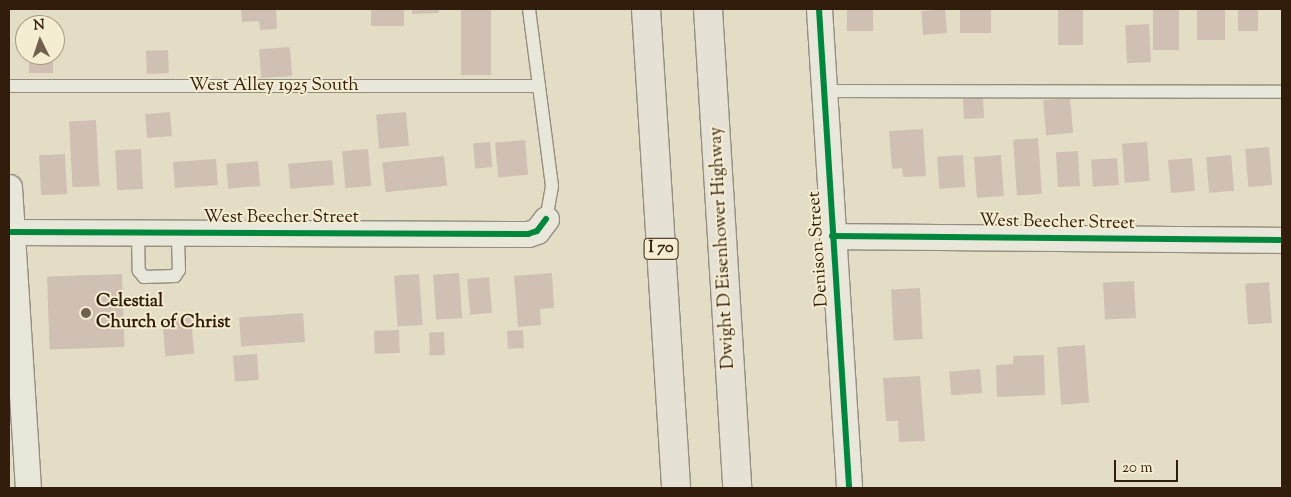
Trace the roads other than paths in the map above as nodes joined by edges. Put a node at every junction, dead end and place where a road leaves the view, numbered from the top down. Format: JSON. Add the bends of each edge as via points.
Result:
{"nodes":[{"id":1,"x":529,"y":9,"type":"edge"},
{"id":2,"x":646,"y":9,"type":"edge"},
{"id":3,"x":708,"y":9,"type":"edge"},
{"id":4,"x":819,"y":9,"type":"edge"},
{"id":5,"x":9,"y":86,"type":"edge"},
{"id":6,"x":539,"y":86,"type":"junction"},
{"id":7,"x":824,"y":91,"type":"junction"},
{"id":8,"x":1282,"y":92,"type":"edge"},
{"id":9,"x":9,"y":187,"type":"edge"},
{"id":10,"x":546,"y":219,"type":"joint"},
{"id":11,"x":10,"y":232,"type":"edge"},
{"id":12,"x":138,"y":232,"type":"junction"},
{"id":13,"x":178,"y":233,"type":"junction"},
{"id":14,"x":832,"y":236,"type":"junction"},
{"id":15,"x":1282,"y":240,"type":"edge"},
{"id":16,"x":28,"y":488,"type":"edge"},
{"id":17,"x":676,"y":488,"type":"edge"},
{"id":18,"x":737,"y":488,"type":"edge"},
{"id":19,"x":849,"y":488,"type":"edge"}],
"edges":[{"from":1,"to":6,"type":"lane"},
{"from":2,"to":17,"type":"highway","number":"I 70"},
{"from":3,"to":18,"type":"highway","name":"Dwight D Eisenhower Highway"},
{"from":4,"to":7,"type":"street","name":"Denison Street"},
{"from":5,"to":6,"type":"lane","name":"West Alley 1925 South"},
{"from":6,"to":10,"type":"lane","via":[[552,186]]},
{"from":7,"to":8,"type":"lane"},
{"from":7,"to":14,"type":"street","name":"Denison Street"},
{"from":9,"to":11,"type":"street"},
{"from":10,"to":13,"type":"street","name":"West Beecher Street","via":[[537,231],[528,234]]},
{"from":11,"to":12,"type":"street","name":"West Beecher Street"},
{"from":11,"to":16,"type":"street"},
{"from":12,"to":13,"type":"street","name":"West Beecher Street"},
{"from":12,"to":13,"type":"lane","via":[[139,271],[144,277],[175,276],[179,270]]},
{"from":14,"to":15,"type":"street","name":"West Beecher Street"},
{"from":14,"to":19,"type":"street","name":"Denison Street"}]}
